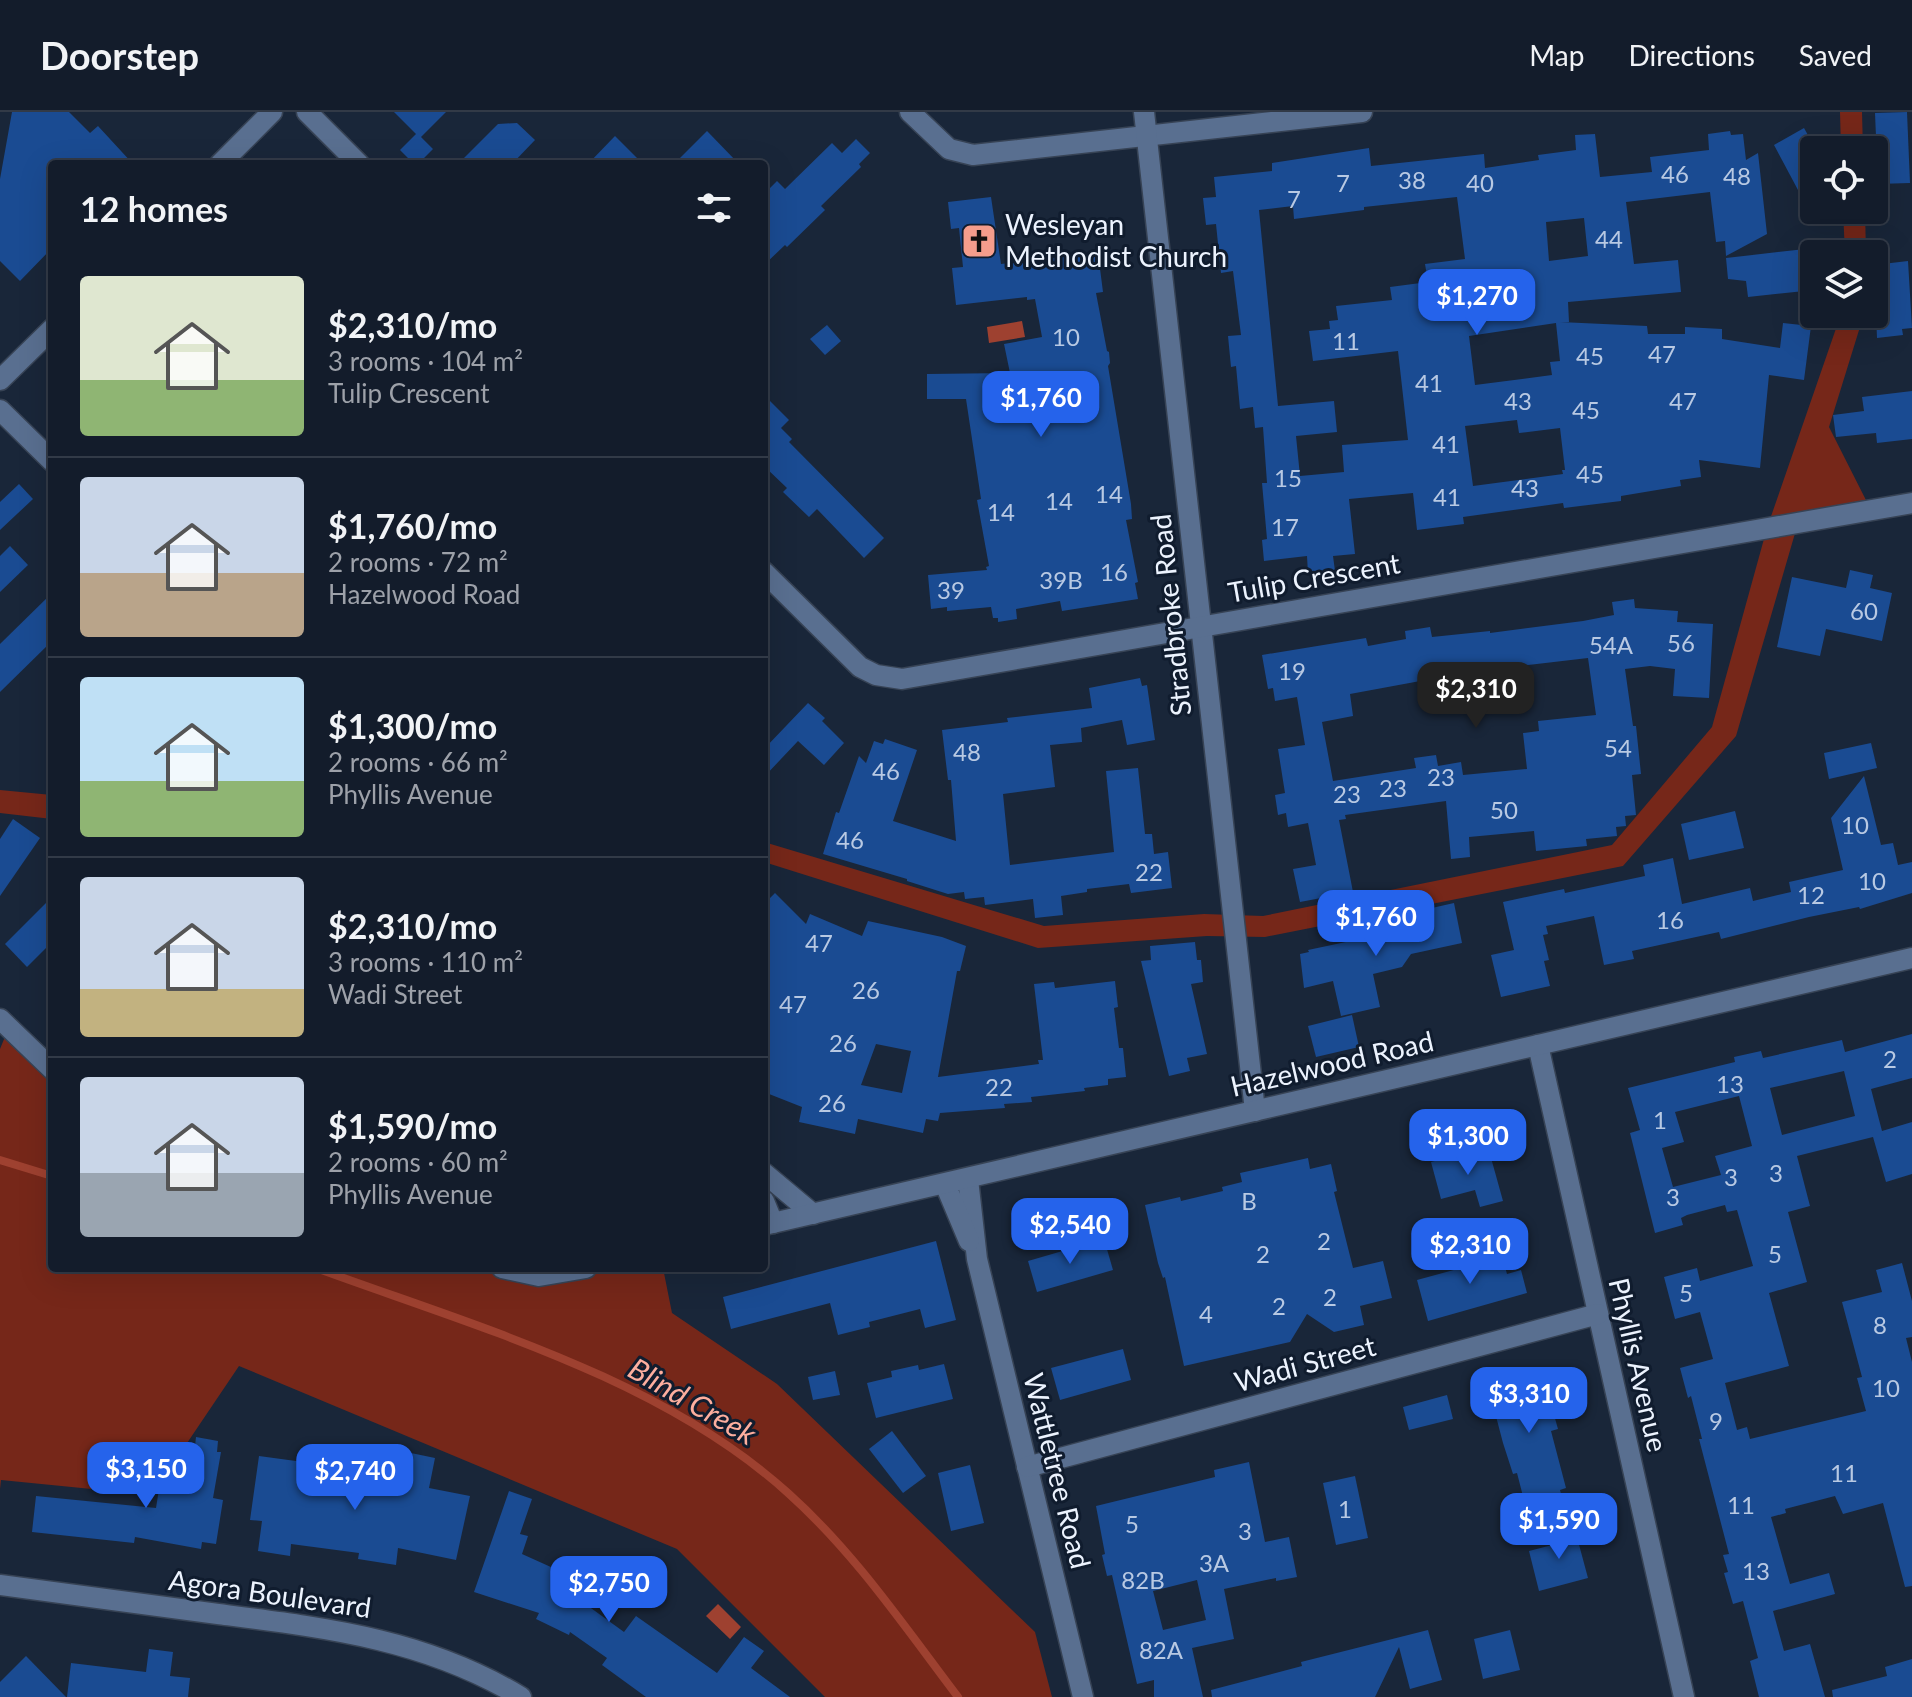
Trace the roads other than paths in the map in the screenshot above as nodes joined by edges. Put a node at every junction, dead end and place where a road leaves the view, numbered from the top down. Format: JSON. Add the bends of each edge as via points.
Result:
{"nodes":[{"id":1,"x":273,"y":112,"type":"edge"},
{"id":2,"x":304,"y":112,"type":"edge"},
{"id":3,"x":910,"y":112,"type":"edge"},
{"id":4,"x":1144,"y":112,"type":"edge"},
{"id":5,"x":1362,"y":112,"type":"edge"},
{"id":6,"x":1146,"y":136,"type":"junction"},
{"id":7,"x":224,"y":160,"type":"edge"},
{"id":8,"x":355,"y":160,"type":"edge"},
{"id":9,"x":48,"y":333,"type":"edge"},
{"id":10,"x":0,"y":382,"type":"edge"},
{"id":11,"x":0,"y":410,"type":"edge"},
{"id":12,"x":48,"y":457,"type":"edge"},
{"id":13,"x":1912,"y":503,"type":"edge"},
{"id":14,"x":768,"y":576,"type":"edge"},
{"id":15,"x":1201,"y":627,"type":"junction"},
{"id":16,"x":1912,"y":958,"type":"edge"},
{"id":17,"x":0,"y":1019,"type":"edge"},
{"id":18,"x":1538,"y":1045,"type":"junction"},
{"id":19,"x":48,"y":1065,"type":"edge"},
{"id":20,"x":1255,"y":1111,"type":"junction"},
{"id":21,"x":768,"y":1176,"type":"edge"},
{"id":22,"x":968,"y":1179,"type":"junction"},
{"id":23,"x":945,"y":1184,"type":"junction"},
{"id":24,"x":813,"y":1214,"type":"junction"},
{"id":25,"x":768,"y":1224,"type":"edge"},
{"id":26,"x":977,"y":1259,"type":"junction"},
{"id":27,"x":520,"y":1272,"type":"edge"},
{"id":28,"x":562,"y":1272,"type":"edge"},
{"id":29,"x":1598,"y":1314,"type":"junction"},
{"id":30,"x":1027,"y":1467,"type":"junction"},
{"id":31,"x":0,"y":1585,"type":"edge"},
{"id":32,"x":521,"y":1697,"type":"edge"},
{"id":33,"x":1083,"y":1697,"type":"edge"},
{"id":34,"x":1684,"y":1697,"type":"edge"}],
"edges":[{"from":1,"to":2,"type":"street","via":[[290,117]]},
{"from":1,"to":7,"type":"street"},
{"from":2,"to":8,"type":"street"},
{"from":3,"to":6,"type":"street","via":[[942,144],[964,155]]},
{"from":4,"to":6,"type":"street","name":"Stradbroke Road"},
{"from":5,"to":6,"type":"street"},
{"from":6,"to":15,"type":"street","name":"Stradbroke Road"},
{"from":9,"to":10,"type":"street"},
{"from":10,"to":11,"type":"street","via":[[5,396]]},
{"from":11,"to":12,"type":"street"},
{"from":13,"to":15,"type":"street","name":"Tulip Crescent"},
{"from":14,"to":15,"type":"street","name":"Tulip Crescent","via":[[860,667],[888,678],[915,678]]},
{"from":15,"to":20,"type":"street","name":"Stradbroke Road"},
{"from":16,"to":18,"type":"street","name":"Hazelwood Road"},
{"from":17,"to":19,"type":"street"},
{"from":18,"to":20,"type":"street","name":"Hazelwood Road"},
{"from":18,"to":29,"type":"street","name":"Phyllis Avenue"},
{"from":20,"to":22,"type":"street","name":"Hazelwood Road"},
{"from":21,"to":24,"type":"street"},
{"from":22,"to":23,"type":"street","name":"Hazelwood Road"},
{"from":22,"to":26,"type":"street","name":"Wattletree Road"},
{"from":23,"to":24,"type":"street","name":"Hazelwood Road"},
{"from":23,"to":26,"type":"street","name":"Wattletree Road"},
{"from":24,"to":25,"type":"street","name":"Hazelwood Road"},
{"from":26,"to":30,"type":"street","name":"Wattletree Road"},
{"from":27,"to":28,"type":"street"},
{"from":29,"to":30,"type":"street","name":"Wadi Street"},
{"from":29,"to":34,"type":"street","name":"Phyllis Avenue"},
{"from":30,"to":33,"type":"street","name":"Wattletree Road"},
{"from":31,"to":32,"type":"street","name":"Agora Boulevard","via":[[349,1632],[429,1653]]}]}
